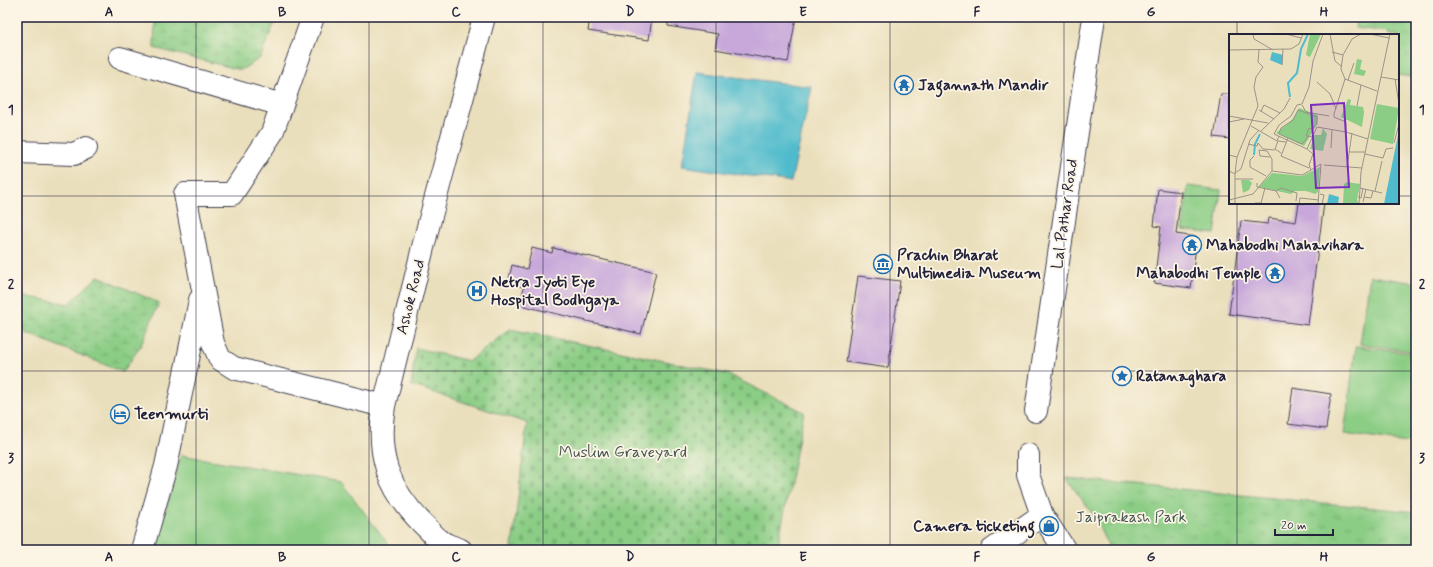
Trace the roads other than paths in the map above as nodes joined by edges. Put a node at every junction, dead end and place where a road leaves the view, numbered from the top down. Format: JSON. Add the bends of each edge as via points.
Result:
{"nodes":[{"id":1,"x":313,"y":17,"type":"edge"},
{"id":2,"x":484,"y":17,"type":"edge"},
{"id":3,"x":1094,"y":17,"type":"edge"},
{"id":4,"x":120,"y":58,"type":"dead end"},
{"id":5,"x":282,"y":105,"type":"junction"},
{"id":6,"x":86,"y":148,"type":"dead end"},
{"id":7,"x":17,"y":152,"type":"edge"},
{"id":8,"x":202,"y":284,"type":"junction"},
{"id":9,"x":384,"y":406,"type":"junction"},
{"id":10,"x":1036,"y":411,"type":"dead end"},
{"id":11,"x":1028,"y":455,"type":"dead end"},
{"id":12,"x":1042,"y":515,"type":"junction"},
{"id":13,"x":142,"y":550,"type":"edge"},
{"id":14,"x":460,"y":550,"type":"edge"},
{"id":15,"x":992,"y":550,"type":"edge"},
{"id":16,"x":1066,"y":550,"type":"edge"}],
"edges":[{"from":1,"to":5,"type":"street"},
{"from":2,"to":9,"type":"street","name":"Ashok Road"},
{"from":3,"to":10,"type":"street","name":"Lal Pathar Road"},
{"from":4,"to":5,"type":"street"},
{"from":5,"to":8,"type":"street","via":[[272,132],[232,194],[185,194]]},
{"from":6,"to":7,"type":"street","via":[[74,154]]},
{"from":8,"to":9,"type":"street","via":[[213,343],[220,359],[234,368]]},
{"from":8,"to":13,"type":"street","via":[[166,466]]},
{"from":9,"to":14,"type":"street","name":"Ashok Road","via":[[382,451],[393,485],[410,511],[441,541]]},
{"from":11,"to":12,"type":"street","via":[[1028,475]]},
{"from":12,"to":15,"type":"street"},
{"from":12,"to":16,"type":"street"}]}
